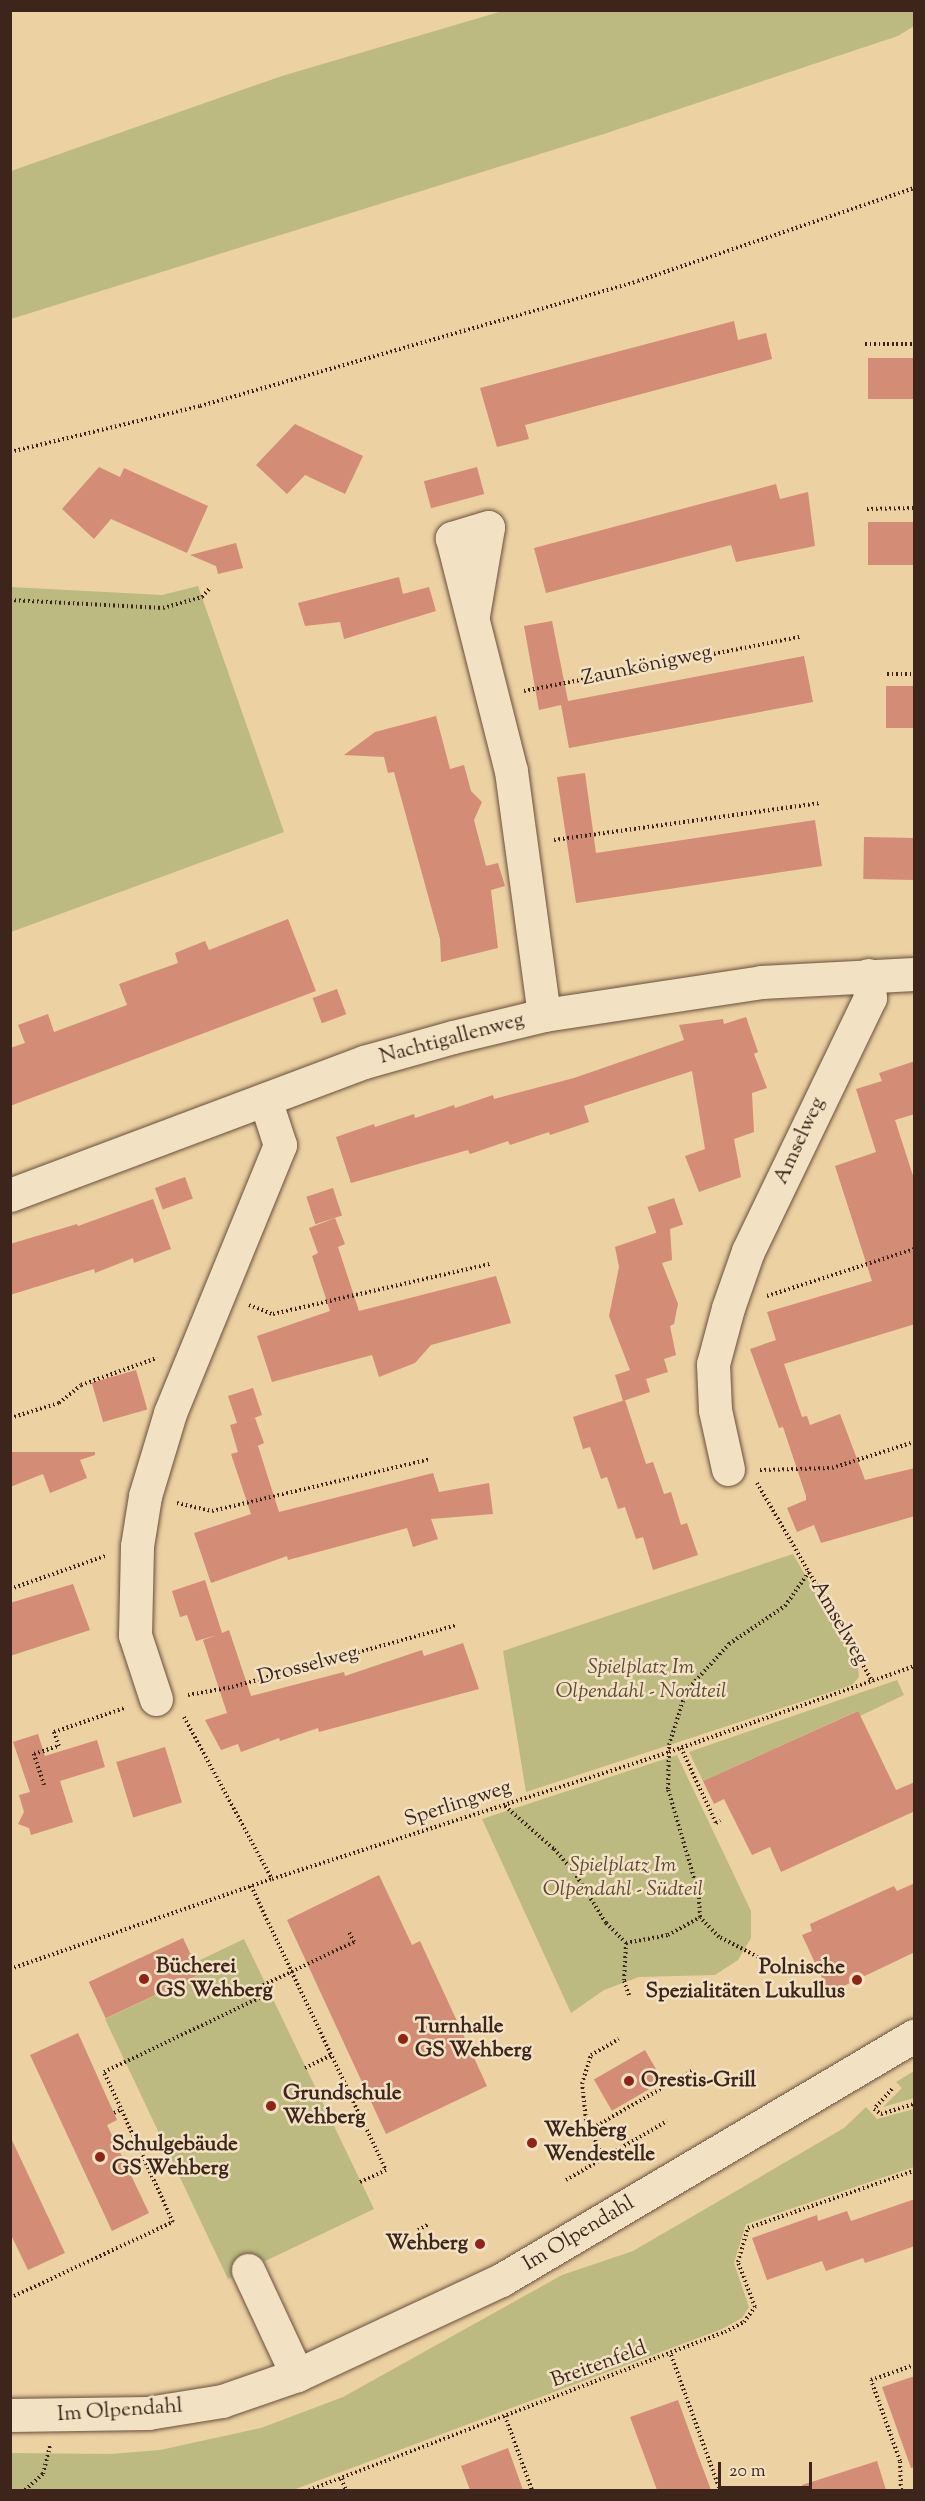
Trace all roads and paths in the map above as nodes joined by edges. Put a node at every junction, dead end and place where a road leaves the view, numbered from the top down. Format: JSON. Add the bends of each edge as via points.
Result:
{"nodes":[{"id":1,"x":915,"y":188,"type":"edge"},
{"id":2,"x":865,"y":344,"type":"dead end"},
{"id":3,"x":915,"y":344,"type":"edge"},
{"id":4,"x":10,"y":452,"type":"edge"},
{"id":5,"x":915,"y":508,"type":"edge"},
{"id":6,"x":867,"y":509,"type":"dead end"},
{"id":7,"x":209,"y":590,"type":"dead end"},
{"id":8,"x":10,"y":600,"type":"edge"},
{"id":9,"x":473,"y":615,"type":"dead end"},
{"id":10,"x":800,"y":637,"type":"dead end"},
{"id":11,"x":887,"y":674,"type":"dead end"},
{"id":12,"x":915,"y":674,"type":"edge"},
{"id":13,"x":494,"y":696,"type":"junction"},
{"id":14,"x":820,"y":803,"type":"dead end"},
{"id":15,"x":523,"y":844,"type":"junction"},
{"id":16,"x":915,"y":974,"type":"edge"},
{"id":17,"x":868,"y":975,"type":"junction"},
{"id":18,"x":544,"y":1015,"type":"junction"},
{"id":19,"x":265,"y":1099,"type":"junction"},
{"id":20,"x":10,"y":1196,"type":"edge"},
{"id":21,"x":915,"y":1249,"type":"edge"},
{"id":22,"x":490,"y":1264,"type":"dead end"},
{"id":23,"x":218,"y":1294,"type":"junction"},
{"id":24,"x":728,"y":1308,"type":"junction"},
{"id":25,"x":197,"y":1343,"type":"junction"},
{"id":26,"x":10,"y":1418,"type":"edge"},
{"id":27,"x":915,"y":1442,"type":"edge"},
{"id":28,"x":430,"y":1458,"type":"dead end"},
{"id":29,"x":728,"y":1469,"type":"dead end"},
{"id":30,"x":145,"y":1496,"type":"junction"},
{"id":31,"x":137,"y":1546,"type":"junction"},
{"id":32,"x":809,"y":1572,"type":"junction"},
{"id":33,"x":10,"y":1589,"type":"edge"},
{"id":34,"x":458,"y":1625,"type":"dead end"},
{"id":35,"x":915,"y":1666,"type":"edge"},
{"id":36,"x":873,"y":1682,"type":"junction"},
{"id":37,"x":156,"y":1699,"type":"junction"},
{"id":38,"x":681,"y":1748,"type":"junction"},
{"id":39,"x":669,"y":1752,"type":"junction"},
{"id":40,"x":44,"y":1785,"type":"dead end"},
{"id":41,"x":504,"y":1806,"type":"junction"},
{"id":42,"x":721,"y":1821,"type":"dead end"},
{"id":43,"x":272,"y":1879,"type":"junction"},
{"id":44,"x":251,"y":1886,"type":"junction"},
{"id":45,"x":700,"y":1917,"type":"junction"},
{"id":46,"x":348,"y":1930,"type":"dead end"},
{"id":47,"x":626,"y":1943,"type":"junction"},
{"id":48,"x":762,"y":1959,"type":"dead end"},
{"id":49,"x":10,"y":1969,"type":"edge"},
{"id":50,"x":292,"y":1972,"type":"junction"},
{"id":51,"x":629,"y":1995,"type":"dead end"},
{"id":52,"x":915,"y":2036,"type":"edge"},
{"id":53,"x":619,"y":2039,"type":"dead end"},
{"id":54,"x":332,"y":2055,"type":"junction"},
{"id":55,"x":305,"y":2068,"type":"dead end"},
{"id":56,"x":692,"y":2071,"type":"dead end"},
{"id":57,"x":851,"y":2072,"type":"junction"},
{"id":58,"x":915,"y":2104,"type":"edge"},
{"id":59,"x":121,"y":2110,"type":"junction"},
{"id":60,"x":114,"y":2113,"type":"dead end"},
{"id":61,"x":667,"y":2121,"type":"dead end"},
{"id":62,"x":589,"y":2130,"type":"junction"},
{"id":63,"x":603,"y":2158,"type":"junction"},
{"id":64,"x":915,"y":2171,"type":"edge"},
{"id":65,"x":566,"y":2180,"type":"dead end"},
{"id":66,"x":360,"y":2182,"type":"dead end"},
{"id":67,"x":429,"y":2224,"type":"dead end"},
{"id":68,"x":418,"y":2230,"type":"dead end"},
{"id":69,"x":248,"y":2270,"type":"dead end"},
{"id":70,"x":10,"y":2298,"type":"edge"},
{"id":71,"x":671,"y":2355,"type":"junction"},
{"id":72,"x":915,"y":2365,"type":"edge"},
{"id":73,"x":297,"y":2375,"type":"junction"},
{"id":74,"x":10,"y":2415,"type":"edge"},
{"id":75,"x":49,"y":2416,"type":"junction"},
{"id":76,"x":505,"y":2416,"type":"junction"},
{"id":77,"x":341,"y":2479,"type":"junction"},
{"id":78,"x":25,"y":2490,"type":"edge"},
{"id":79,"x":309,"y":2490,"type":"edge"},
{"id":80,"x":346,"y":2490,"type":"edge"},
{"id":81,"x":532,"y":2490,"type":"edge"},
{"id":82,"x":720,"y":2490,"type":"edge"},
{"id":83,"x":901,"y":2490,"type":"edge"}],
"edges":[{"from":1,"to":4,"type":"path","via":[[638,281],[200,406]]},
{"from":2,"to":3,"type":"path"},
{"from":5,"to":6,"type":"path"},
{"from":7,"to":8,"type":"path","via":[[202,597],[163,608]]},
{"from":9,"to":13,"type":"street"},
{"from":10,"to":13,"type":"path","name":"Zaunkönigweg"},
{"from":11,"to":12,"type":"path"},
{"from":13,"to":15,"type":"street"},
{"from":14,"to":15,"type":"path"},
{"from":15,"to":18,"type":"street"},
{"from":16,"to":17,"type":"street","name":"Nachtigallenweg"},
{"from":17,"to":18,"type":"street","name":"Nachtigallenweg","via":[[761,982]]},
{"from":17,"to":24,"type":"street","name":"Amselweg","via":[[870,998],[748,1251]]},
{"from":18,"to":19,"type":"street","name":"Nachtigallenweg","via":[[364,1062]]},
{"from":19,"to":20,"type":"street","name":"Nachtigallenweg"},
{"from":19,"to":23,"type":"street","via":[[280,1145]]},
{"from":21,"to":24,"type":"path"},
{"from":22,"to":23,"type":"path","via":[[273,1314]]},
{"from":23,"to":25,"type":"street"},
{"from":24,"to":29,"type":"street","name":"Amselweg","via":[[713,1364],[715,1410]]},
{"from":25,"to":26,"type":"path","via":[[81,1385],[59,1403]]},
{"from":25,"to":30,"type":"street"},
{"from":27,"to":32,"type":"path","name":"Amselweg","via":[[832,1468],[755,1470],[757,1483]]},
{"from":28,"to":30,"type":"path","via":[[212,1511]]},
{"from":30,"to":31,"type":"street"},
{"from":31,"to":33,"type":"path"},
{"from":31,"to":37,"type":"street","via":[[135,1635]]},
{"from":32,"to":36,"type":"path","name":"Amselweg"},
{"from":32,"to":39,"type":"path","via":[[785,1606],[729,1644],[686,1691]]},
{"from":34,"to":37,"type":"path","name":"Drosselweg","via":[[232,1687]]},
{"from":35,"to":36,"type":"path","name":"Sperlingweg"},
{"from":36,"to":38,"type":"path","name":"Sperlingweg"},
{"from":37,"to":40,"type":"path","name":"Drosselweg","via":[[54,1732],[59,1746],[34,1754]]},
{"from":37,"to":43,"type":"path","via":[[182,1713]]},
{"from":38,"to":39,"type":"path","name":"Sperlingweg"},
{"from":38,"to":42,"type":"path","via":[[716,1823]]},
{"from":39,"to":41,"type":"path","name":"Sperlingweg"},
{"from":39,"to":45,"type":"path","via":[[668,1788],[699,1895]]},
{"from":41,"to":43,"type":"path","name":"Sperlingweg"},
{"from":41,"to":47,"type":"path","via":[[554,1849],[574,1872],[606,1923]]},
{"from":43,"to":44,"type":"path","name":"Sperlingweg"},
{"from":44,"to":49,"type":"path","name":"Sperlingweg"},
{"from":44,"to":50,"type":"path"},
{"from":45,"to":47,"type":"path","via":[[668,1935]]},
{"from":45,"to":48,"type":"path","via":[[719,1937]]},
{"from":46,"to":50,"type":"path","via":[[354,1942]]},
{"from":47,"to":51,"type":"path","via":[[624,1981]]},
{"from":50,"to":54,"type":"path"},
{"from":50,"to":59,"type":"path","via":[[255,1989],[260,1998],[104,2072]]},
{"from":52,"to":57,"type":"street","name":"Im Olpendahl"},
{"from":53,"to":62,"type":"path","via":[[591,2055],[584,2071]]},
{"from":54,"to":55,"type":"path"},
{"from":54,"to":66,"type":"path","via":[[386,2170]]},
{"from":56,"to":62,"type":"path"},
{"from":57,"to":58,"type":"path","via":[[868,2100],[894,2087],[874,2109],[880,2114]]},
{"from":57,"to":73,"type":"street","name":"Im Olpendahl","via":[[501,2280]]},
{"from":59,"to":60,"type":"path"},
{"from":59,"to":70,"type":"path","via":[[173,2222]]},
{"from":61,"to":63,"type":"path"},
{"from":62,"to":63,"type":"path"},
{"from":63,"to":65,"type":"path"},
{"from":64,"to":71,"type":"path","via":[[748,2228],[738,2262],[755,2307],[735,2327]]},
{"from":67,"to":68,"type":"path"},
{"from":69,"to":73,"type":"street"},
{"from":71,"to":76,"type":"path","name":"Breitenfeld"},
{"from":71,"to":82,"type":"path","name":"Breitenfeld"},
{"from":72,"to":83,"type":"path","via":[[871,2380],[900,2461]]},
{"from":73,"to":75,"type":"street","name":"Im Olpendahl","via":[[201,2404],[148,2413]]},
{"from":74,"to":75,"type":"street","name":"Im Olpendahl"},
{"from":75,"to":78,"type":"path","via":[[50,2456],[43,2474]]},
{"from":76,"to":77,"type":"path","name":"Breitenfeld"},
{"from":76,"to":81,"type":"path"},
{"from":77,"to":79,"type":"path","name":"Breitenfeld"},
{"from":77,"to":80,"type":"path"}]}
